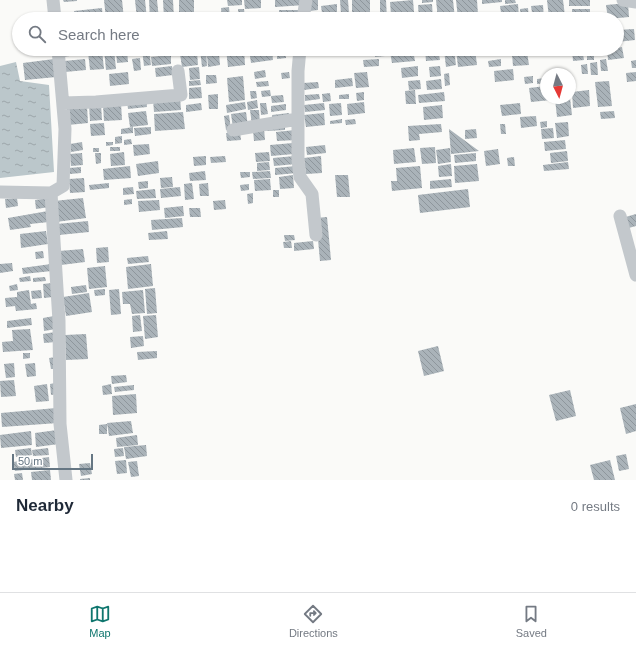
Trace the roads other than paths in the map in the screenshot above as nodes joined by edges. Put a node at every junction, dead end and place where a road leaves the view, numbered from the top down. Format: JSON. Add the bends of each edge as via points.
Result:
{"nodes":[{"id":1,"x":53,"y":0,"type":"edge"},
{"id":2,"x":306,"y":0,"type":"edge"},
{"id":3,"x":623,"y":0,"type":"edge"},
{"id":4,"x":636,"y":2,"type":"edge"},
{"id":5,"x":54,"y":12,"type":"edge"},
{"id":6,"x":304,"y":12,"type":"edge"},
{"id":7,"x":59,"y":56,"type":"edge"},
{"id":8,"x":299,"y":56,"type":"edge"},
{"id":9,"x":178,"y":71,"type":"dead end"},
{"id":10,"x":63,"y":104,"type":"junction"},
{"id":11,"x":298,"y":119,"type":"junction"},
{"id":12,"x":233,"y":130,"type":"dead end"},
{"id":13,"x":0,"y":192,"type":"edge"},
{"id":14,"x":51,"y":193,"type":"junction"},
{"id":15,"x":620,"y":216,"type":"dead end"},
{"id":16,"x":316,"y":236,"type":"dead end"},
{"id":17,"x":636,"y":275,"type":"edge"},
{"id":18,"x":66,"y":480,"type":"edge"}],
"edges":[{"from":1,"to":5,"type":"street"},
{"from":2,"to":6,"type":"street"},
{"from":3,"to":4,"type":"street"},
{"from":7,"to":10,"type":"street"},
{"from":8,"to":11,"type":"street"},
{"from":9,"to":10,"type":"street","via":[[181,95]]},
{"from":10,"to":14,"type":"street","via":[[63,186]]},
{"from":11,"to":12,"type":"street"},
{"from":11,"to":16,"type":"street","via":[[300,176],[312,194]]},
{"from":13,"to":14,"type":"street"},
{"from":14,"to":18,"type":"street","via":[[59,321],[60,424]]},
{"from":15,"to":17,"type":"street"}]}
